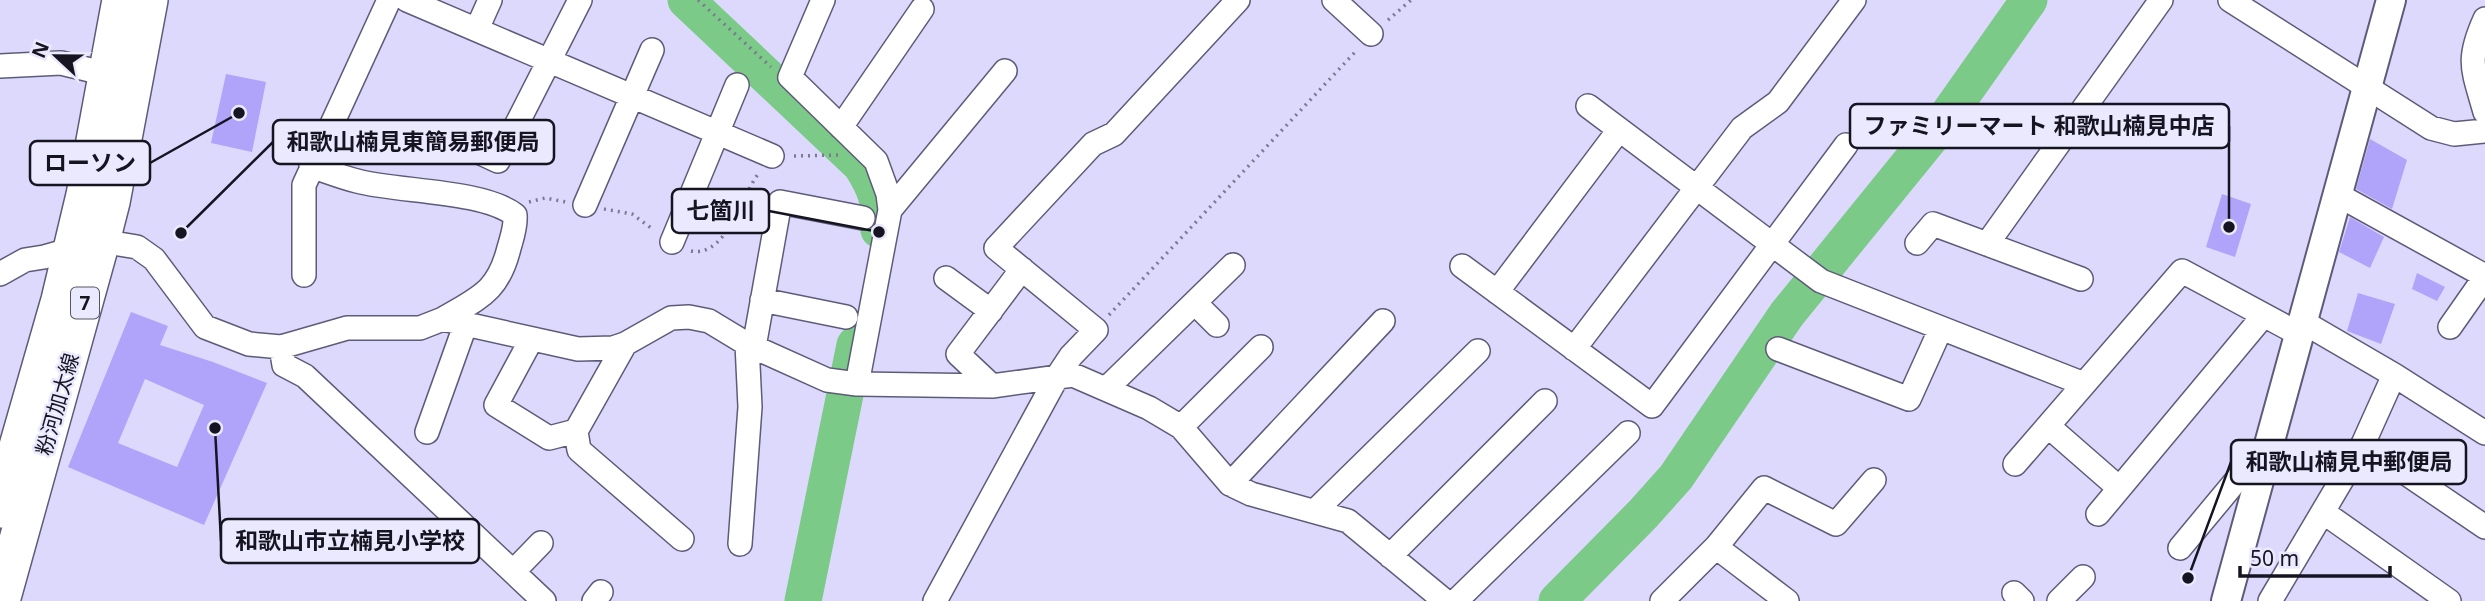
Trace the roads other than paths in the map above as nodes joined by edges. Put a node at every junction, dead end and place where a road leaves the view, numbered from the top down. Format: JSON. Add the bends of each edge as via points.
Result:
{"nodes":[{"id":1,"x":121,"y":0,"type":"edge"},
{"id":2,"x":149,"y":0,"type":"edge"},
{"id":3,"x":389,"y":0,"type":"edge"},
{"id":4,"x":407,"y":0,"type":"edge"},
{"id":5,"x":490,"y":0,"type":"edge"},
{"id":6,"x":580,"y":0,"type":"edge"},
{"id":7,"x":823,"y":0,"type":"edge"},
{"id":8,"x":1238,"y":0,"type":"edge"},
{"id":9,"x":1334,"y":0,"type":"edge"},
{"id":10,"x":1854,"y":0,"type":"edge"},
{"id":11,"x":2161,"y":0,"type":"edge"},
{"id":12,"x":2230,"y":0,"type":"edge"},
{"id":13,"x":2391,"y":0,"type":"edge"},
{"id":14,"x":922,"y":9,"type":"dead end"},
{"id":15,"x":2485,"y":19,"type":"edge"},
{"id":16,"x":477,"y":29,"type":"junction"},
{"id":17,"x":1371,"y":34,"type":"road end"},
{"id":18,"x":652,"y":50,"type":"dead end"},
{"id":19,"x":550,"y":60,"type":"junction"},
{"id":20,"x":0,"y":66,"type":"edge"},
{"id":21,"x":1005,"y":71,"type":"dead end"},
{"id":22,"x":107,"y":74,"type":"junction"},
{"id":23,"x":737,"y":85,"type":"dead end"},
{"id":24,"x":2368,"y":88,"type":"junction"},
{"id":25,"x":632,"y":96,"type":"junction"},
{"id":26,"x":1588,"y":106,"type":"dead end"},
{"id":27,"x":2485,"y":112,"type":"edge"},
{"id":28,"x":841,"y":127,"type":"junction"},
{"id":29,"x":1619,"y":130,"type":"junction"},
{"id":30,"x":2485,"y":131,"type":"edge"},
{"id":31,"x":435,"y":132,"type":"dead end"},
{"id":32,"x":717,"y":133,"type":"junction"},
{"id":33,"x":1846,"y":145,"type":"dead end"},
{"id":34,"x":772,"y":156,"type":"dead end"},
{"id":35,"x":311,"y":166,"type":"junction"},
{"id":36,"x":1697,"y":188,"type":"junction"},
{"id":37,"x":2338,"y":195,"type":"junction"},
{"id":38,"x":585,"y":205,"type":"dead end"},
{"id":39,"x":890,"y":210,"type":"junction"},
{"id":40,"x":863,"y":218,"type":"dead end"},
{"id":41,"x":672,"y":242,"type":"dead end"},
{"id":42,"x":1917,"y":243,"type":"dead end"},
{"id":43,"x":1772,"y":244,"type":"junction"},
{"id":44,"x":1987,"y":244,"type":"junction"},
{"id":45,"x":87,"y":245,"type":"junction"},
{"id":46,"x":1233,"y":265,"type":"dead end"},
{"id":47,"x":1462,"y":266,"type":"dead end"},
{"id":48,"x":1022,"y":269,"type":"junction"},
{"id":49,"x":0,"y":274,"type":"edge"},
{"id":50,"x":304,"y":275,"type":"dead end"},
{"id":51,"x":2485,"y":277,"type":"edge"},
{"id":52,"x":946,"y":278,"type":"dead end"},
{"id":53,"x":2081,"y":279,"type":"dead end"},
{"id":54,"x":1497,"y":292,"type":"junction"},
{"id":55,"x":762,"y":300,"type":"junction"},
{"id":56,"x":1195,"y":303,"type":"junction"},
{"id":57,"x":991,"y":311,"type":"junction"},
{"id":58,"x":2264,"y":315,"type":"junction"},
{"id":59,"x":846,"y":317,"type":"dead end"},
{"id":60,"x":443,"y":319,"type":"junction"},
{"id":61,"x":1383,"y":320,"type":"dead end"},
{"id":62,"x":466,"y":323,"type":"junction"},
{"id":63,"x":1217,"y":325,"type":"dead end"},
{"id":64,"x":2450,"y":327,"type":"dead end"},
{"id":65,"x":1941,"y":328,"type":"junction"},
{"id":66,"x":2301,"y":328,"type":"junction"},
{"id":67,"x":531,"y":340,"type":"junction"},
{"id":68,"x":625,"y":344,"type":"junction"},
{"id":69,"x":750,"y":346,"type":"junction"},
{"id":70,"x":281,"y":347,"type":"junction"},
{"id":71,"x":1261,"y":347,"type":"dead end"},
{"id":72,"x":1574,"y":349,"type":"junction"},
{"id":73,"x":1778,"y":349,"type":"dead end"},
{"id":74,"x":1478,"y":351,"type":"dead end"},
{"id":75,"x":2394,"y":375,"type":"junction"},
{"id":76,"x":1057,"y":377,"type":"junction"},
{"id":77,"x":849,"y":383,"type":"junction"},
{"id":78,"x":2084,"y":384,"type":"junction"},
{"id":79,"x":992,"y":386,"type":"junction"},
{"id":80,"x":1107,"y":388,"type":"junction"},
{"id":81,"x":1545,"y":401,"type":"dead end"},
{"id":82,"x":2048,"y":426,"type":"junction"},
{"id":83,"x":1181,"y":427,"type":"junction"},
{"id":84,"x":427,"y":432,"type":"dead end"},
{"id":85,"x":576,"y":432,"type":"junction"},
{"id":86,"x":1628,"y":433,"type":"dead end"},
{"id":87,"x":2485,"y":433,"type":"edge"},
{"id":88,"x":2363,"y":444,"type":"junction"},
{"id":89,"x":2015,"y":464,"type":"dead end"},
{"id":90,"x":2261,"y":472,"type":"junction"},
{"id":91,"x":1874,"y":480,"type":"dead end"},
{"id":92,"x":1230,"y":484,"type":"junction"},
{"id":93,"x":2119,"y":488,"type":"junction"},
{"id":94,"x":0,"y":509,"type":"edge"},
{"id":95,"x":1316,"y":510,"type":"junction"},
{"id":96,"x":2323,"y":512,"type":"junction"},
{"id":97,"x":2098,"y":513,"type":"dead end"},
{"id":98,"x":2485,"y":527,"type":"edge"},
{"id":99,"x":682,"y":539,"type":"dead end"},
{"id":100,"x":541,"y":543,"type":"dead end"},
{"id":101,"x":740,"y":544,"type":"dead end"},
{"id":102,"x":1716,"y":547,"type":"junction"},
{"id":103,"x":2180,"y":548,"type":"dead end"},
{"id":104,"x":1390,"y":556,"type":"junction"},
{"id":105,"x":513,"y":572,"type":"junction"},
{"id":106,"x":2083,"y":577,"type":"dead end"},
{"id":107,"x":2277,"y":598,"type":"edge"},
{"id":108,"x":1,"y":601,"type":"edge"},
{"id":109,"x":544,"y":601,"type":"edge"},
{"id":110,"x":934,"y":601,"type":"edge"},
{"id":111,"x":1445,"y":601,"type":"edge"},
{"id":112,"x":1456,"y":601,"type":"edge"},
{"id":113,"x":1662,"y":601,"type":"edge"},
{"id":114,"x":1787,"y":601,"type":"edge"},
{"id":115,"x":2059,"y":601,"type":"edge"},
{"id":116,"x":2225,"y":601,"type":"edge"},
{"id":117,"x":2449,"y":601,"type":"edge"}],
"edges":[{"from":1,"to":22,"type":"main road","name":"粉河加太線","number":"7"},
{"from":2,"to":45,"type":"main road","name":"粉河加太線","number":"7","via":[[111,202]]},
{"from":3,"to":35,"type":"street"},
{"from":4,"to":16,"type":"street"},
{"from":5,"to":16,"type":"street"},
{"from":6,"to":19,"type":"street"},
{"from":7,"to":28,"type":"street","via":[[790,77]]},
{"from":8,"to":48,"type":"street","via":[[1114,134],[1093,144],[996,248]]},
{"from":9,"to":17,"type":"street"},
{"from":10,"to":36,"type":"street","via":[[1778,102],[1742,128]]},
{"from":11,"to":44,"type":"street"},
{"from":12,"to":24,"type":"street"},
{"from":13,"to":24,"type":"street"},
{"from":14,"to":28,"type":"street"},
{"from":15,"to":27,"type":"street","via":[[2475,41],[2472,64]]},
{"from":16,"to":19,"type":"street"},
{"from":18,"to":25,"type":"street"},
{"from":19,"to":25,"type":"street"},
{"from":19,"to":31,"type":"street","via":[[498,161]]},
{"from":20,"to":22,"type":"street","via":[[50,62]]},
{"from":21,"to":39,"type":"street"},
{"from":22,"to":45,"type":"main road","name":"粉河加太線","number":"7","via":[[85,195]]},
{"from":23,"to":32,"type":"street"},
{"from":24,"to":30,"type":"street","via":[[2431,128],[2454,134]]},
{"from":24,"to":37,"type":"street"},
{"from":25,"to":32,"type":"street"},
{"from":25,"to":38,"type":"street"},
{"from":26,"to":29,"type":"street"},
{"from":28,"to":39,"type":"street","via":[[876,161]]},
{"from":29,"to":36,"type":"street"},
{"from":29,"to":54,"type":"street"},
{"from":32,"to":34,"type":"street"},
{"from":32,"to":41,"type":"street"},
{"from":33,"to":43,"type":"street"},
{"from":35,"to":50,"type":"street","via":[[304,185]]},
{"from":35,"to":60,"type":"street","via":[[358,181],[479,200],[515,215],[504,267],[495,285]]},
{"from":36,"to":43,"type":"street"},
{"from":36,"to":72,"type":"street"},
{"from":37,"to":51,"type":"street"},
{"from":37,"to":66,"type":"street"},
{"from":39,"to":77,"type":"street"},
{"from":40,"to":55,"type":"street","via":[[780,202]]},
{"from":42,"to":44,"type":"street","via":[[1933,224]]},
{"from":43,"to":65,"type":"street","via":[[1814,276]]},
{"from":43,"to":72,"type":"street","via":[[1652,406]]},
{"from":44,"to":53,"type":"street"},
{"from":45,"to":49,"type":"street","via":[[25,260]]},
{"from":45,"to":70,"type":"street","via":[[137,247],[154,259],[205,327],[249,344]]},
{"from":45,"to":94,"type":"main road","name":"粉河加太線","number":"7"},
{"from":45,"to":108,"type":"main road","name":"粉河加太線","number":"7","via":[[85,307]]},
{"from":46,"to":56,"type":"street"},
{"from":47,"to":54,"type":"street"},
{"from":48,"to":57,"type":"street"},
{"from":48,"to":76,"type":"street","via":[[1096,330]]},
{"from":51,"to":64,"type":"street"},
{"from":52,"to":57,"type":"street"},
{"from":54,"to":72,"type":"street"},
{"from":55,"to":59,"type":"street"},
{"from":55,"to":69,"type":"street"},
{"from":56,"to":63,"type":"street"},
{"from":56,"to":80,"type":"street"},
{"from":57,"to":79,"type":"street","via":[[958,354]]},
{"from":58,"to":66,"type":"street"},
{"from":58,"to":78,"type":"street","via":[[2182,271]]},
{"from":58,"to":93,"type":"street"},
{"from":60,"to":62,"type":"street"},
{"from":60,"to":70,"type":"street","via":[[420,328],[347,328]]},
{"from":61,"to":92,"type":"street"},
{"from":62,"to":67,"type":"street"},
{"from":62,"to":84,"type":"street"},
{"from":65,"to":73,"type":"street","via":[[1909,399]]},
{"from":65,"to":78,"type":"street"},
{"from":66,"to":75,"type":"street"},
{"from":66,"to":90,"type":"street"},
{"from":67,"to":68,"type":"street","via":[[578,349]]},
{"from":67,"to":85,"type":"street","via":[[496,405],[549,438]]},
{"from":68,"to":69,"type":"street","via":[[671,318],[690,317],[709,321]]},
{"from":68,"to":85,"type":"street"},
{"from":69,"to":77,"type":"street","via":[[827,380]]},
{"from":69,"to":101,"type":"street"},
{"from":70,"to":105,"type":"street","via":[[284,365],[305,376]]},
{"from":71,"to":83,"type":"street"},
{"from":74,"to":95,"type":"street"},
{"from":75,"to":87,"type":"street"},
{"from":75,"to":88,"type":"street"},
{"from":76,"to":79,"type":"street"},
{"from":76,"to":80,"type":"street","via":[[1073,374]]},
{"from":76,"to":110,"type":"street"},
{"from":77,"to":79,"type":"street"},
{"from":78,"to":82,"type":"street"},
{"from":80,"to":83,"type":"street"},
{"from":81,"to":104,"type":"street"},
{"from":82,"to":89,"type":"street"},
{"from":82,"to":93,"type":"street"},
{"from":83,"to":92,"type":"street"},
{"from":85,"to":99,"type":"street","via":[[579,450]]},
{"from":86,"to":112,"type":"street"},
{"from":88,"to":96,"type":"street"},
{"from":88,"to":98,"type":"street"},
{"from":90,"to":103,"type":"street","via":[[2244,471]]},
{"from":90,"to":116,"type":"street"},
{"from":91,"to":102,"type":"street","via":[[1836,524],[1764,488]]},
{"from":92,"to":95,"type":"street"},
{"from":93,"to":97,"type":"street"},
{"from":95,"to":104,"type":"street","via":[[1348,521]]},
{"from":96,"to":107,"type":"street"},
{"from":96,"to":117,"type":"street"},
{"from":100,"to":105,"type":"street"},
{"from":102,"to":113,"type":"street"},
{"from":102,"to":114,"type":"street"},
{"from":104,"to":111,"type":"street"},
{"from":105,"to":109,"type":"street"},
{"from":106,"to":115,"type":"street"}]}
